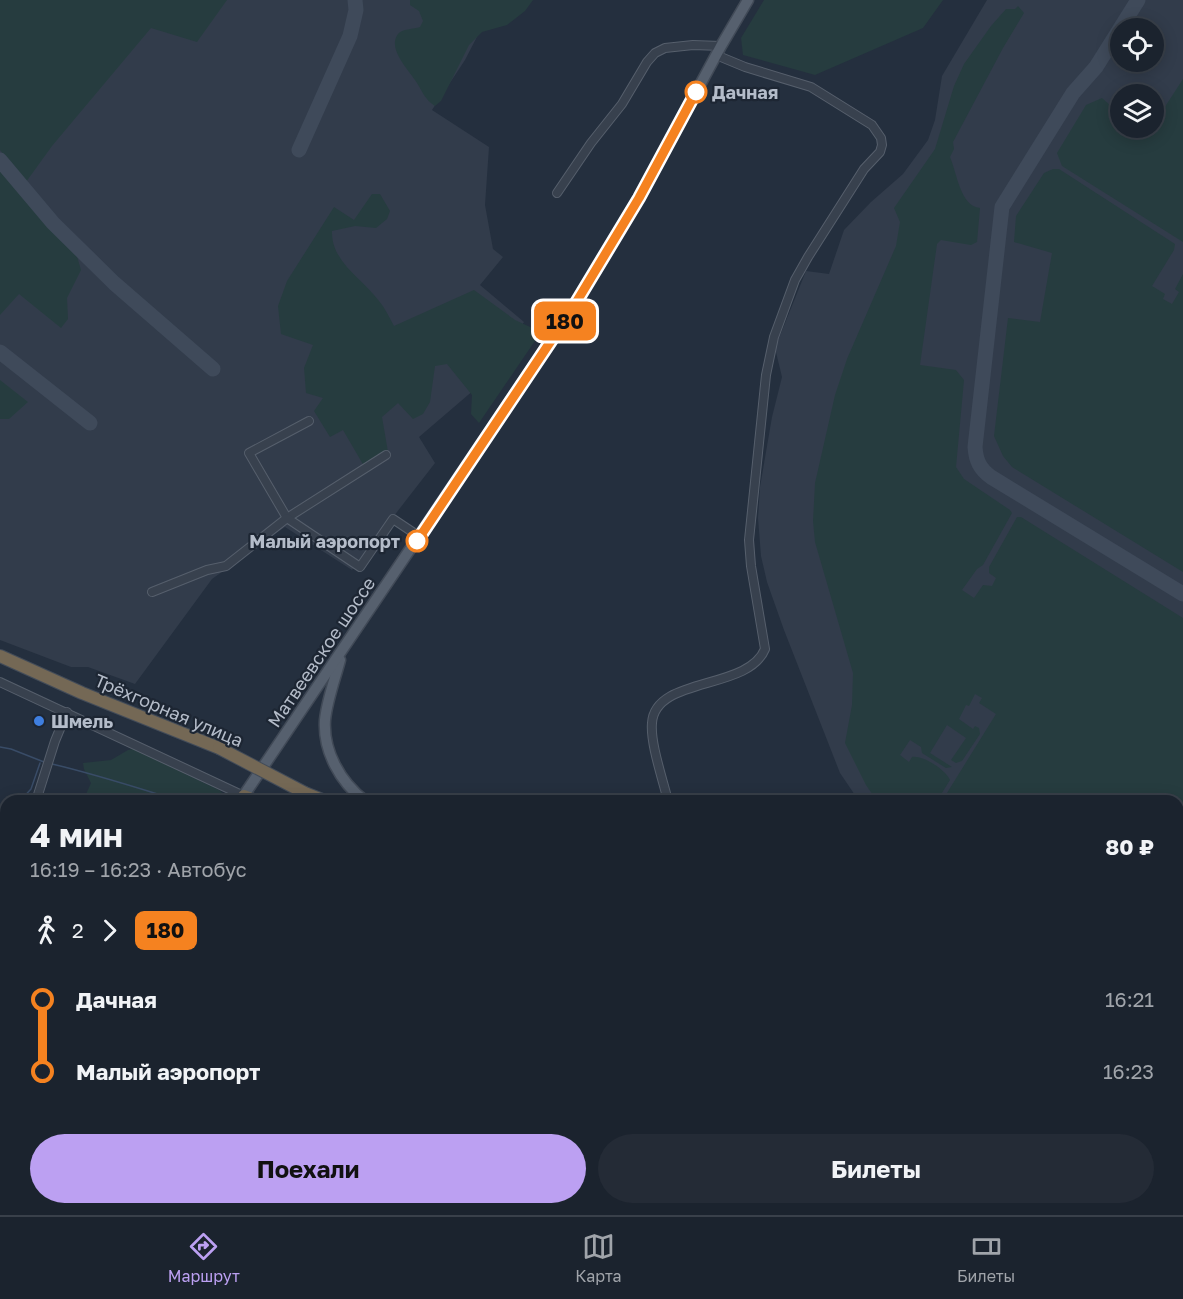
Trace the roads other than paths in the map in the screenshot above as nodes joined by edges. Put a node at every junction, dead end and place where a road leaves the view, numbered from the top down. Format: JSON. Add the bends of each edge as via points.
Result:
{"nodes":[{"id":1,"x":748,"y":0,"type":"edge"},
{"id":2,"x":718,"y":51,"type":"junction"},
{"id":3,"x":557,"y":194,"type":"dead end"},
{"id":4,"x":309,"y":421,"type":"dead end"},
{"id":5,"x":386,"y":455,"type":"dead end"},
{"id":6,"x":288,"y":518,"type":"junction"},
{"id":7,"x":420,"y":537,"type":"junction"},
{"id":8,"x":152,"y":592,"type":"dead end"},
{"id":9,"x":342,"y":651,"type":"junction"},
{"id":10,"x":0,"y":656,"type":"edge"},
{"id":11,"x":0,"y":682,"type":"edge"},
{"id":12,"x":67,"y":712,"type":"junction"},
{"id":13,"x":38,"y":795,"type":"edge"},
{"id":14,"x":236,"y":795,"type":"edge"},
{"id":15,"x":244,"y":795,"type":"edge"},
{"id":16,"x":310,"y":795,"type":"edge"},
{"id":17,"x":359,"y":795,"type":"edge"},
{"id":18,"x":667,"y":795,"type":"edge"}],
"edges":[{"from":1,"to":2,"type":"main road","name":"Матвеевское шоссе"},
{"from":2,"to":3,"type":"street","via":[[693,45],[655,53]]},
{"from":2,"to":7,"type":"main road","name":"Матвеевское шоссе","via":[[600,264]]},
{"from":2,"to":18,"type":"street","via":[[745,67],[822,93],[872,125],[882,145],[795,280],[769,356],[749,540],[765,649],[756,664],[747,669],[676,694],[657,705],[651,732]]},
{"from":4,"to":6,"type":"street","via":[[249,453]]},
{"from":5,"to":6,"type":"street"},
{"from":6,"to":7,"type":"street","via":[[360,567],[393,519]]},
{"from":6,"to":8,"type":"street","via":[[226,566]]},
{"from":7,"to":9,"type":"main road","name":"Матвеевское шоссе"},
{"from":9,"to":15,"type":"main road","name":"Матвеевское шоссе"},
{"from":9,"to":17,"type":"main road","via":[[327,712],[326,734],[334,765]]},
{"from":10,"to":16,"type":"highway","name":"Трёхгорная улица","bridge":true,"via":[[219,748]]},
{"from":11,"to":12,"type":"street"},
{"from":12,"to":13,"type":"street"},
{"from":12,"to":14,"type":"street"}]}
